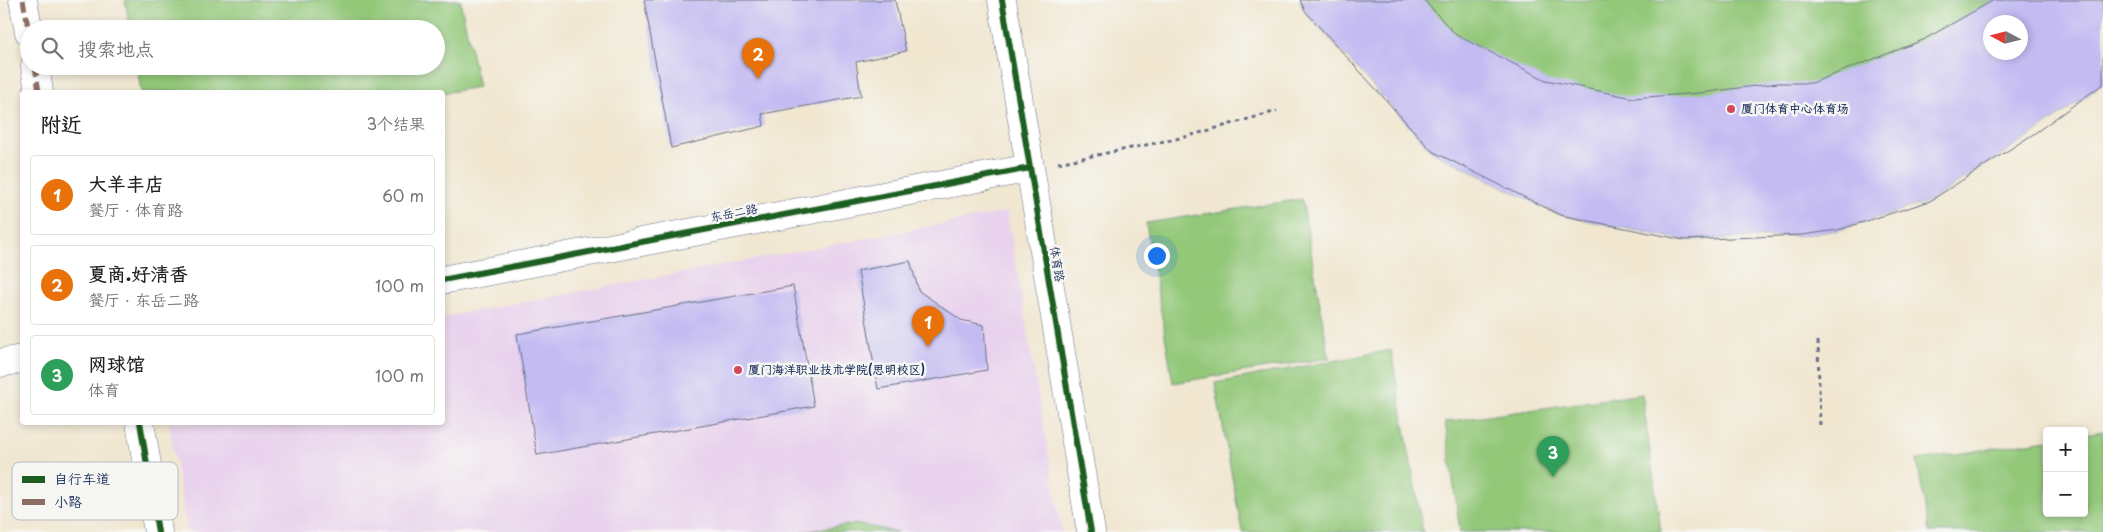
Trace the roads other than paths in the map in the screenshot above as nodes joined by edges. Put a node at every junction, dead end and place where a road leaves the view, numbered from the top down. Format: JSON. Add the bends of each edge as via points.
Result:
{"nodes":[{"id":1,"x":23,"y":0,"type":"edge"},
{"id":2,"x":1002,"y":0,"type":"edge"},
{"id":3,"x":27,"y":20,"type":"edge"},
{"id":4,"x":36,"y":75,"type":"edge"},
{"id":5,"x":39,"y":90,"type":"edge"},
{"id":6,"x":1030,"y":168,"type":"junction"},
{"id":7,"x":445,"y":279,"type":"edge"},
{"id":8,"x":20,"y":359,"type":"edge"},
{"id":9,"x":0,"y":363,"type":"edge"},
{"id":10,"x":140,"y":425,"type":"edge"},
{"id":11,"x":147,"y":462,"type":"edge"},
{"id":12,"x":1091,"y":532,"type":"edge"}],
"edges":[{"from":1,"to":3,"type":"street"},
{"from":2,"to":6,"type":"street","name":"体育路"},
{"from":4,"to":5,"type":"street"},
{"from":6,"to":7,"type":"street","name":"东岳二路"},
{"from":6,"to":12,"type":"street","name":"体育路"},
{"from":8,"to":9,"type":"street"},
{"from":10,"to":11,"type":"street"}]}
